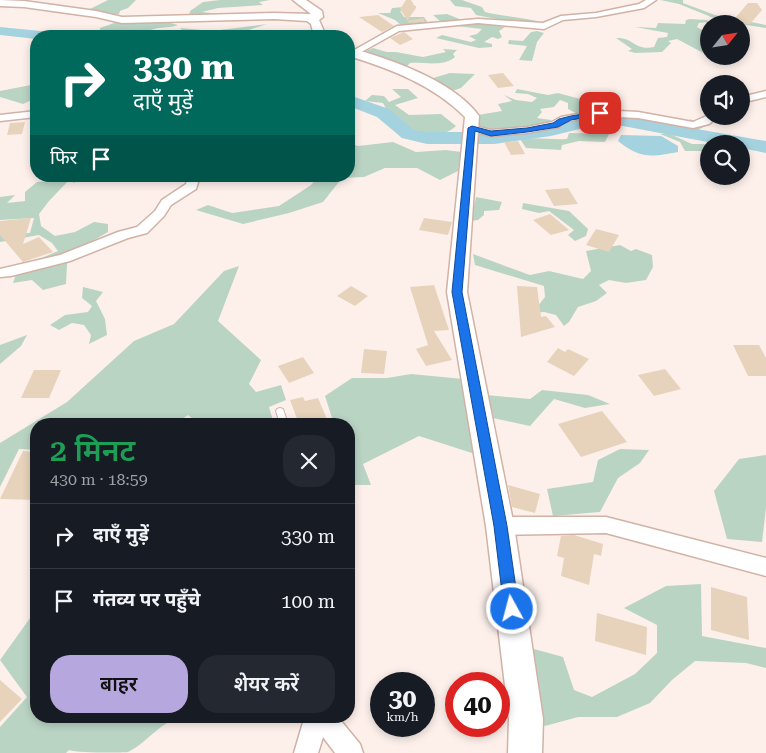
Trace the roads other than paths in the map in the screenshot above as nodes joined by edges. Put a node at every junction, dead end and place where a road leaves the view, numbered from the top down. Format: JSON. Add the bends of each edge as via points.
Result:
{"nodes":[{"id":1,"x":298,"y":0,"type":"edge"},
{"id":2,"x":652,"y":0,"type":"edge"},
{"id":3,"x":5,"y":3,"type":"edge"},
{"id":4,"x":310,"y":18,"type":"junction"},
{"id":5,"x":318,"y":30,"type":"edge"},
{"id":6,"x":355,"y":51,"type":"edge"},
{"id":7,"x":355,"y":55,"type":"edge"},
{"id":8,"x":766,"y":94,"type":"edge"},
{"id":9,"x":750,"y":98,"type":"edge"},
{"id":10,"x":30,"y":115,"type":"edge"},
{"id":11,"x":0,"y":118,"type":"edge"},
{"id":12,"x":700,"y":123,"type":"edge"},
{"id":13,"x":471,"y":134,"type":"junction"},
{"id":14,"x":193,"y":182,"type":"edge"},
{"id":15,"x":0,"y":273,"type":"edge"},
{"id":16,"x":280,"y":410,"type":"dead end"},
{"id":17,"x":282,"y":418,"type":"edge"},
{"id":18,"x":500,"y":526,"type":"junction"},
{"id":19,"x":766,"y":567,"type":"edge"},
{"id":20,"x":317,"y":723,"type":"edge"},
{"id":21,"x":318,"y":723,"type":"edge"},
{"id":22,"x":306,"y":753,"type":"edge"},
{"id":23,"x":351,"y":753,"type":"edge"},
{"id":24,"x":526,"y":753,"type":"edge"}],
"edges":[{"from":1,"to":4,"type":"street","via":[[316,11],[317,17]]},
{"from":2,"to":6,"type":"street","via":[[641,6],[596,15],[561,18],[544,26],[478,21],[397,29]]},
{"from":3,"to":4,"type":"street","via":[[122,20]]},
{"from":4,"to":5,"type":"street"},
{"from":7,"to":13,"type":"street","via":[[430,83],[472,116]]},
{"from":8,"to":9,"type":"street"},
{"from":10,"to":11,"type":"street"},
{"from":12,"to":13,"type":"street","via":[[693,125],[638,114],[600,113],[527,130]]},
{"from":13,"to":18,"type":"street","via":[[457,292]]},
{"from":14,"to":15,"type":"street","via":[[192,186],[166,203],[142,230],[123,234],[66,258]]},
{"from":16,"to":17,"type":"lane"},
{"from":18,"to":19,"type":"street","via":[[606,526]]},
{"from":18,"to":24,"type":"street","via":[[526,719]]},
{"from":20,"to":22,"type":"street"},
{"from":21,"to":23,"type":"street"}]}
